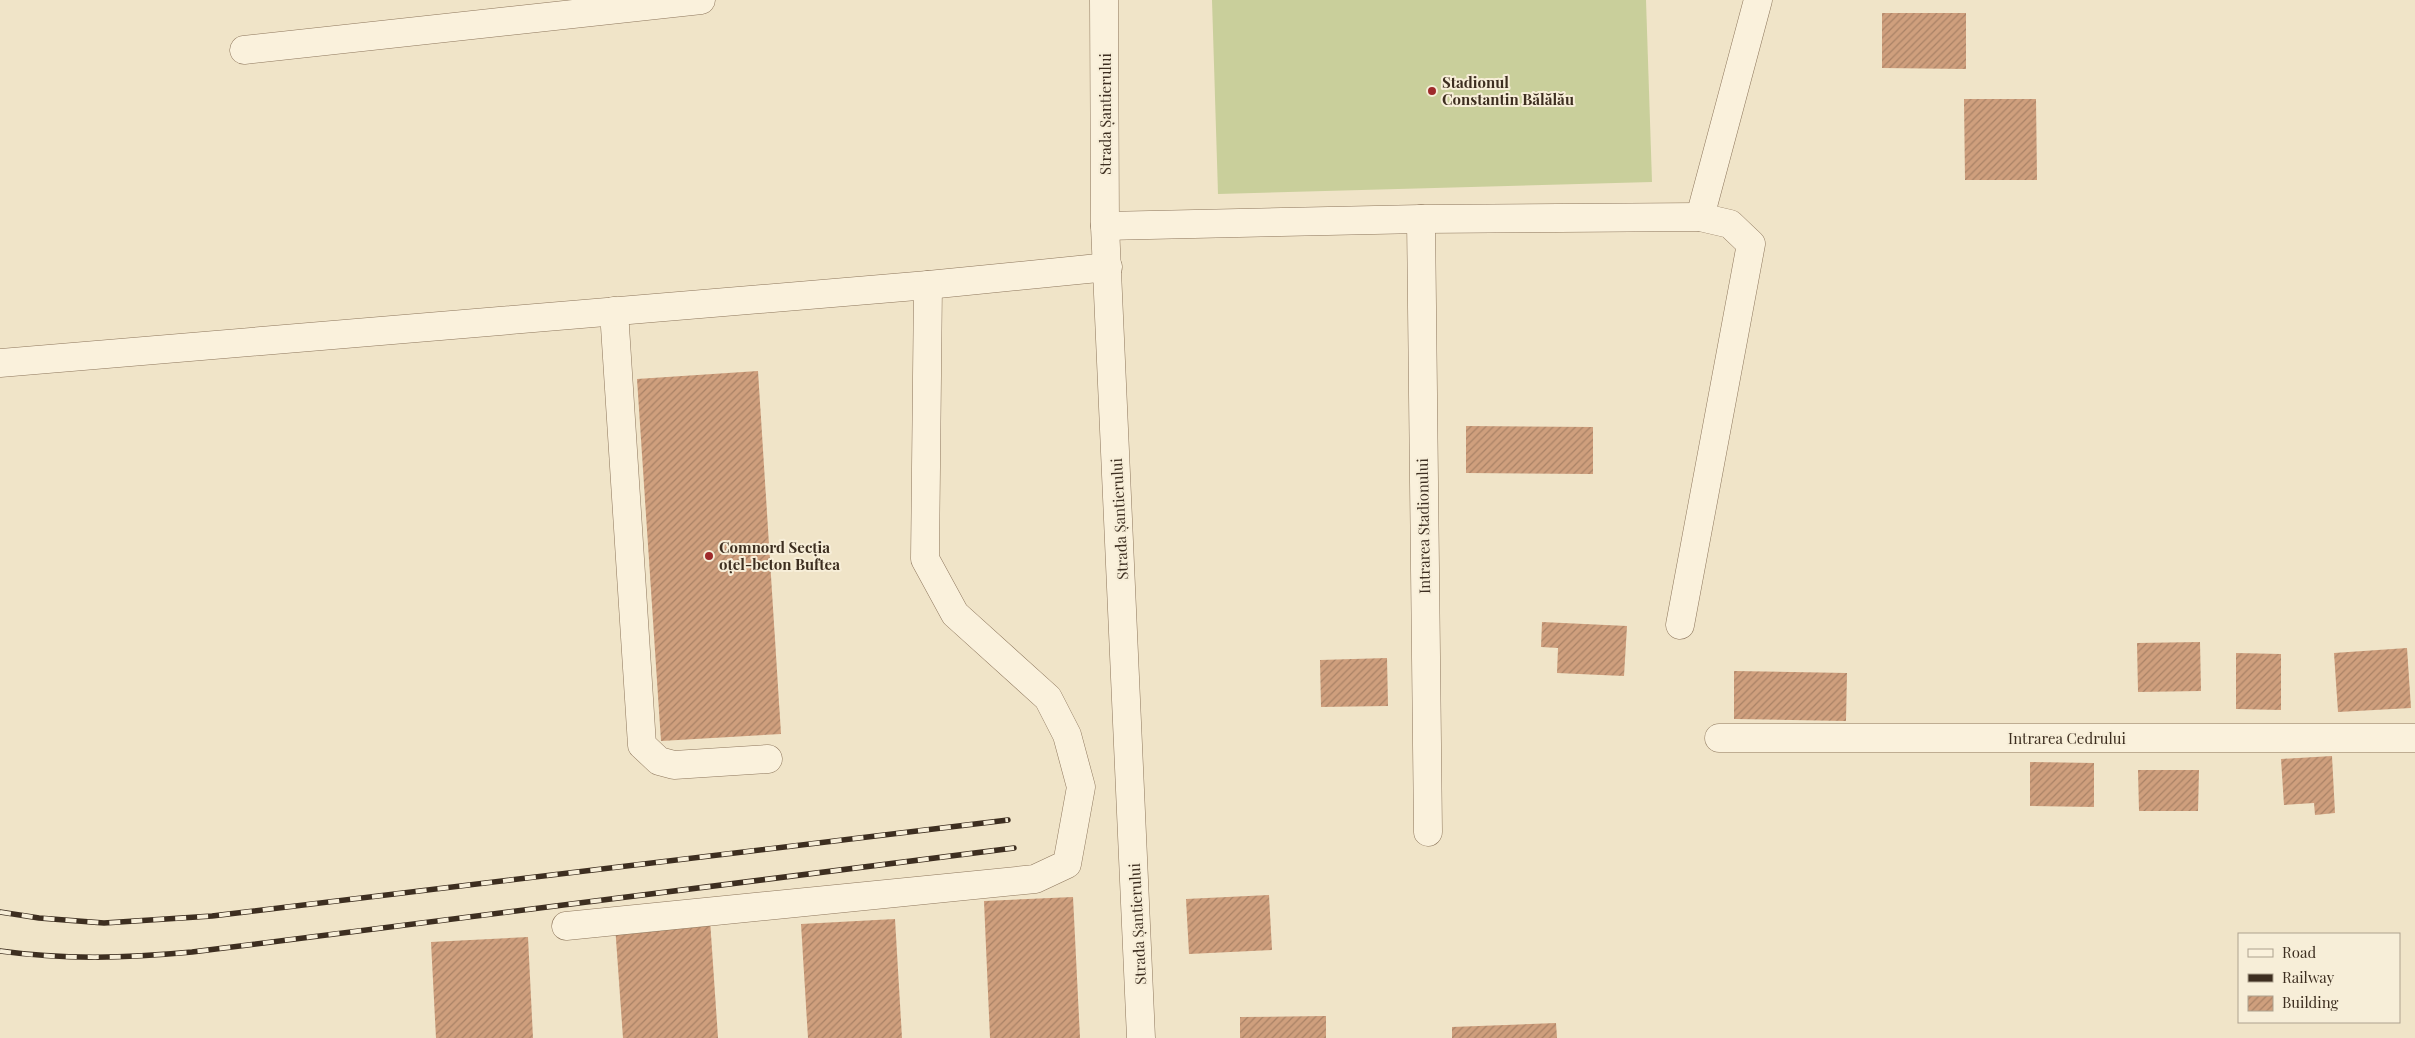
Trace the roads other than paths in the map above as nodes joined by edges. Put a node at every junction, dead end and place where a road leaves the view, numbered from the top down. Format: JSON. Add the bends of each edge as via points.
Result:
{"nodes":[{"id":1,"x":702,"y":0,"type":"edge"},
{"id":2,"x":1104,"y":0,"type":"edge"},
{"id":3,"x":1758,"y":0,"type":"edge"},
{"id":4,"x":244,"y":50,"type":"dead end"},
{"id":5,"x":1700,"y":217,"type":"junction"},
{"id":6,"x":1421,"y":219,"type":"junction"},
{"id":7,"x":1106,"y":226,"type":"junction"},
{"id":8,"x":1108,"y":267,"type":"junction"},
{"id":9,"x":928,"y":285,"type":"junction"},
{"id":10,"x":614,"y":311,"type":"junction"},
{"id":11,"x":0,"y":363,"type":"edge"},
{"id":12,"x":1680,"y":626,"type":"dead end"},
{"id":13,"x":1719,"y":738,"type":"dead end"},
{"id":14,"x":2415,"y":738,"type":"edge"},
{"id":15,"x":768,"y":759,"type":"dead end"},
{"id":16,"x":1428,"y":832,"type":"dead end"},
{"id":17,"x":566,"y":926,"type":"dead end"},
{"id":18,"x":1141,"y":1038,"type":"edge"}],
"edges":[{"from":1,"to":4,"type":"street"},
{"from":2,"to":7,"type":"street","name":"Strada Șantierului"},
{"from":3,"to":5,"type":"street"},
{"from":5,"to":6,"type":"street"},
{"from":5,"to":12,"type":"street","via":[[1730,224],[1751,244]]},
{"from":6,"to":7,"type":"street"},
{"from":6,"to":16,"type":"street","name":"Intrarea Stadionului"},
{"from":7,"to":8,"type":"street","name":"Strada Șantierului"},
{"from":8,"to":9,"type":"street"},
{"from":8,"to":18,"type":"street","name":"Strada Șantierului"},
{"from":9,"to":10,"type":"street"},
{"from":9,"to":17,"type":"street","via":[[925,559],[955,614],[1048,698],[1067,734],[1081,787],[1067,864],[1035,879]]},
{"from":10,"to":11,"type":"street"},
{"from":10,"to":15,"type":"street","via":[[642,745],[659,761],[674,765]]},
{"from":13,"to":14,"type":"street","name":"Intrarea Cedrului"}]}
